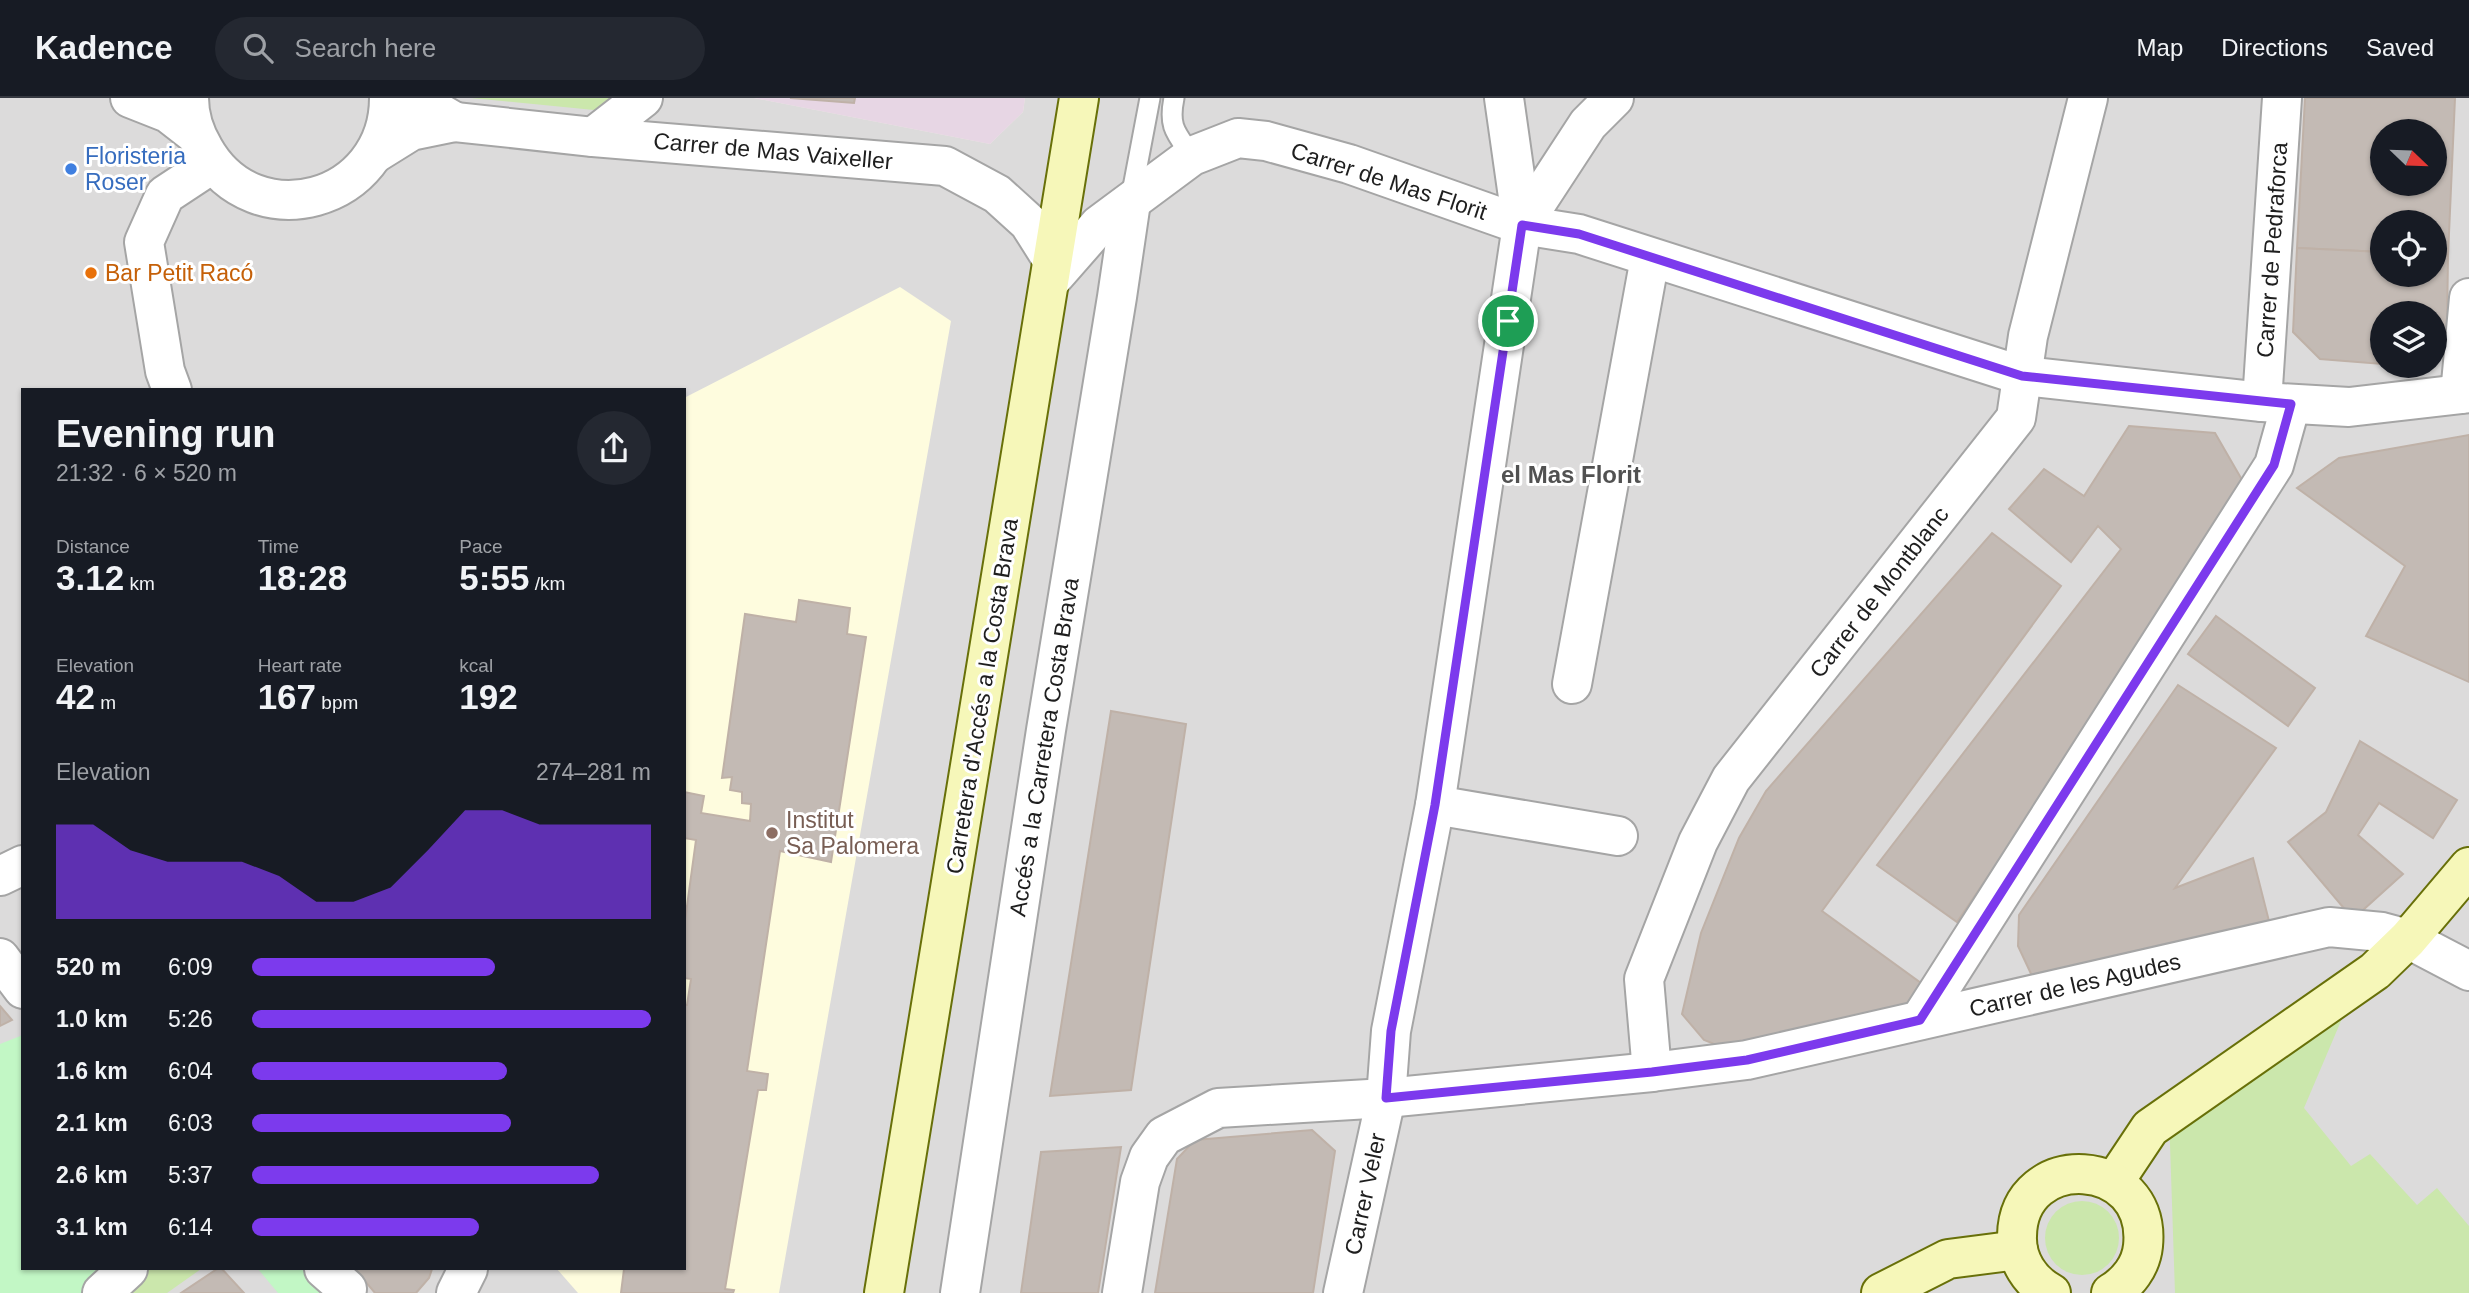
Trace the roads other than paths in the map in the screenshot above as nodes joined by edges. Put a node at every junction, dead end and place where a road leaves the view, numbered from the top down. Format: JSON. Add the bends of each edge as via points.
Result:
{"nodes":[{"id":1,"x":130,"y":98,"type":"edge"},
{"id":2,"x":389,"y":98,"type":"edge"},
{"id":3,"x":414,"y":98,"type":"edge"},
{"id":4,"x":643,"y":98,"type":"edge"},
{"id":5,"x":1079,"y":98,"type":"edge"},
{"id":6,"x":1150,"y":98,"type":"edge"},
{"id":7,"x":1174,"y":98,"type":"edge"},
{"id":8,"x":1504,"y":98,"type":"edge"},
{"id":9,"x":1614,"y":98,"type":"edge"},
{"id":10,"x":2088,"y":98,"type":"edge"},
{"id":11,"x":2282,"y":98,"type":"edge"},
{"id":12,"x":455,"y":122,"type":"junction"},
{"id":13,"x":199,"y":132,"type":"edge"},
{"id":14,"x":593,"y":137,"type":"junction"},
{"id":15,"x":374,"y":154,"type":"junction"},
{"id":16,"x":1192,"y":156,"type":"junction"},
{"id":17,"x":1130,"y":202,"type":"junction"},
{"id":18,"x":1522,"y":225,"type":"junction"},
{"id":19,"x":1650,"y":258,"type":"junction"},
{"id":20,"x":1052,"y":271,"type":"junction"},
{"id":21,"x":2469,"y":298,"type":"edge"},
{"id":22,"x":2022,"y":376,"type":"junction"},
{"id":23,"x":171,"y":388,"type":"edge"},
{"id":24,"x":2465,"y":394,"type":"edge"},
{"id":25,"x":2277,"y":403,"type":"junction"},
{"id":26,"x":1572,"y":684,"type":"dead end"},
{"id":27,"x":1435,"y":805,"type":"junction"},
{"id":28,"x":1618,"y":836,"type":"dead end"},
{"id":29,"x":21,"y":866,"type":"edge"},
{"id":30,"x":2469,"y":867,"type":"edge"},
{"id":31,"x":0,"y":876,"type":"edge"},
{"id":32,"x":2408,"y":939,"type":"junction"},
{"id":33,"x":0,"y":958,"type":"edge"},
{"id":34,"x":2469,"y":971,"type":"edge"},
{"id":35,"x":21,"y":986,"type":"edge"},
{"id":36,"x":1920,"y":1020,"type":"junction"},
{"id":37,"x":1652,"y":1072,"type":"junction"},
{"id":38,"x":1386,"y":1098,"type":"junction"},
{"id":39,"x":2114,"y":1182,"type":"junction"},
{"id":40,"x":2018,"y":1250,"type":"junction"},
{"id":41,"x":127,"y":1270,"type":"edge"},
{"id":42,"x":468,"y":1270,"type":"edge"},
{"id":43,"x":102,"y":1293,"type":"edge"},
{"id":44,"x":456,"y":1293,"type":"edge"},
{"id":45,"x":884,"y":1293,"type":"edge"},
{"id":46,"x":960,"y":1293,"type":"edge"},
{"id":47,"x":1122,"y":1293,"type":"edge"},
{"id":48,"x":1343,"y":1293,"type":"edge"},
{"id":49,"x":1881,"y":1293,"type":"edge"},
{"id":50,"x":2051,"y":1293,"type":"edge"},
{"id":51,"x":2114,"y":1293,"type":"edge"}],
"edges":[{"from":1,"to":13,"type":"street"},
{"from":2,"to":15,"type":"street","via":[[389,118]]},
{"from":3,"to":12,"type":"street","name":"Carrer de Mas Vaixeller"},
{"from":4,"to":14,"type":"street"},
{"from":5,"to":20,"type":"main road","name":"Carretera d'Accés a la Costa Brava"},
{"from":6,"to":17,"type":"lane"},
{"from":7,"to":16,"type":"lane","via":[[1170,115]]},
{"from":8,"to":18,"type":"street"},
{"from":9,"to":18,"type":"street","via":[[1588,124]]},
{"from":10,"to":22,"type":"street","name":"Carrer de Montblanc"},
{"from":11,"to":25,"type":"street","name":"Carrer de Pedraforca"},
{"from":12,"to":14,"type":"street","name":"Carrer de Mas Vaixeller"},
{"from":12,"to":15,"type":"street","name":"Carrer de Mas Vaixeller","via":[[411,131]]},
{"from":13,"to":15,"type":"street","via":[[238,187],[271,199],[305,200],[338,189]]},
{"from":13,"to":23,"type":"street","via":[[144,242]]},
{"from":14,"to":20,"type":"street","name":"Carrer de Mas Vaixeller","via":[[945,166],[997,194],[1029,223]]},
{"from":16,"to":17,"type":"street","name":"Carrer de Mas Florit"},
{"from":16,"to":18,"type":"street","name":"Carrer de Mas Florit","via":[[1238,138],[1266,141],[1349,164]]},
{"from":17,"to":20,"type":"street","name":"Carrer de Mas Florit","via":[[1098,225]]},
{"from":17,"to":46,"type":"street","name":"Accés a la Carretera Costa Brava"},
{"from":18,"to":19,"type":"street","name":"Carrer de Mas Florit","via":[[1579,234]]},
{"from":18,"to":27,"type":"street","name":"Carrer Veler"},
{"from":19,"to":22,"type":"street","name":"Carrer de Mas Florit"},
{"from":19,"to":26,"type":"street"},
{"from":20,"to":45,"type":"main road","name":"Carretera d'Accés a la Costa Brava"},
{"from":21,"to":24,"type":"street"},
{"from":22,"to":25,"type":"street","name":"Carrer de Mas Florit"},
{"from":22,"to":37,"type":"street","name":"Carrer de Montblanc","via":[[2016,418],[1731,779],[1698,842],[1644,979]]},
{"from":24,"to":25,"type":"street","name":"Carrer de Mas Florit","via":[[2349,407]]},
{"from":25,"to":36,"type":"street","name":"Carrer de Pedraforca","via":[[2274,465]]},
{"from":27,"to":28,"type":"street"},
{"from":27,"to":38,"type":"street","name":"Carrer Veler","via":[[1391,1031]]},
{"from":29,"to":31,"type":"street"},
{"from":30,"to":32,"type":"main road"},
{"from":32,"to":34,"type":"street","name":"Carrer de les Agudes"},
{"from":32,"to":36,"type":"street","name":"Carrer de les Agudes","via":[[2329,927]]},
{"from":32,"to":39,"type":"main road","via":[[2375,971],[2150,1128]]},
{"from":33,"to":35,"type":"street"},
{"from":36,"to":37,"type":"street","name":"Carrer de les Agudes","via":[[1747,1060]]},
{"from":37,"to":38,"type":"street","name":"Carrer de les Agudes"},
{"from":38,"to":47,"type":"street","name":"Carrer de les Agudes","via":[[1218,1108],[1164,1136],[1149,1157],[1140,1182]]},
{"from":38,"to":48,"type":"street","name":"Carrer Veler"},
{"from":39,"to":40,"type":"main road","via":[[2086,1173],[2049,1181],[2026,1202],[2019,1218]]},
{"from":39,"to":51,"type":"main road","via":[[2133,1199],[2144,1233],[2142,1254],[2131,1276]]},
{"from":40,"to":49,"type":"main road","via":[[1948,1259]]},
{"from":40,"to":50,"type":"main road","via":[[2030,1277]]},
{"from":41,"to":43,"type":"street"},
{"from":42,"to":44,"type":"street"}]}
